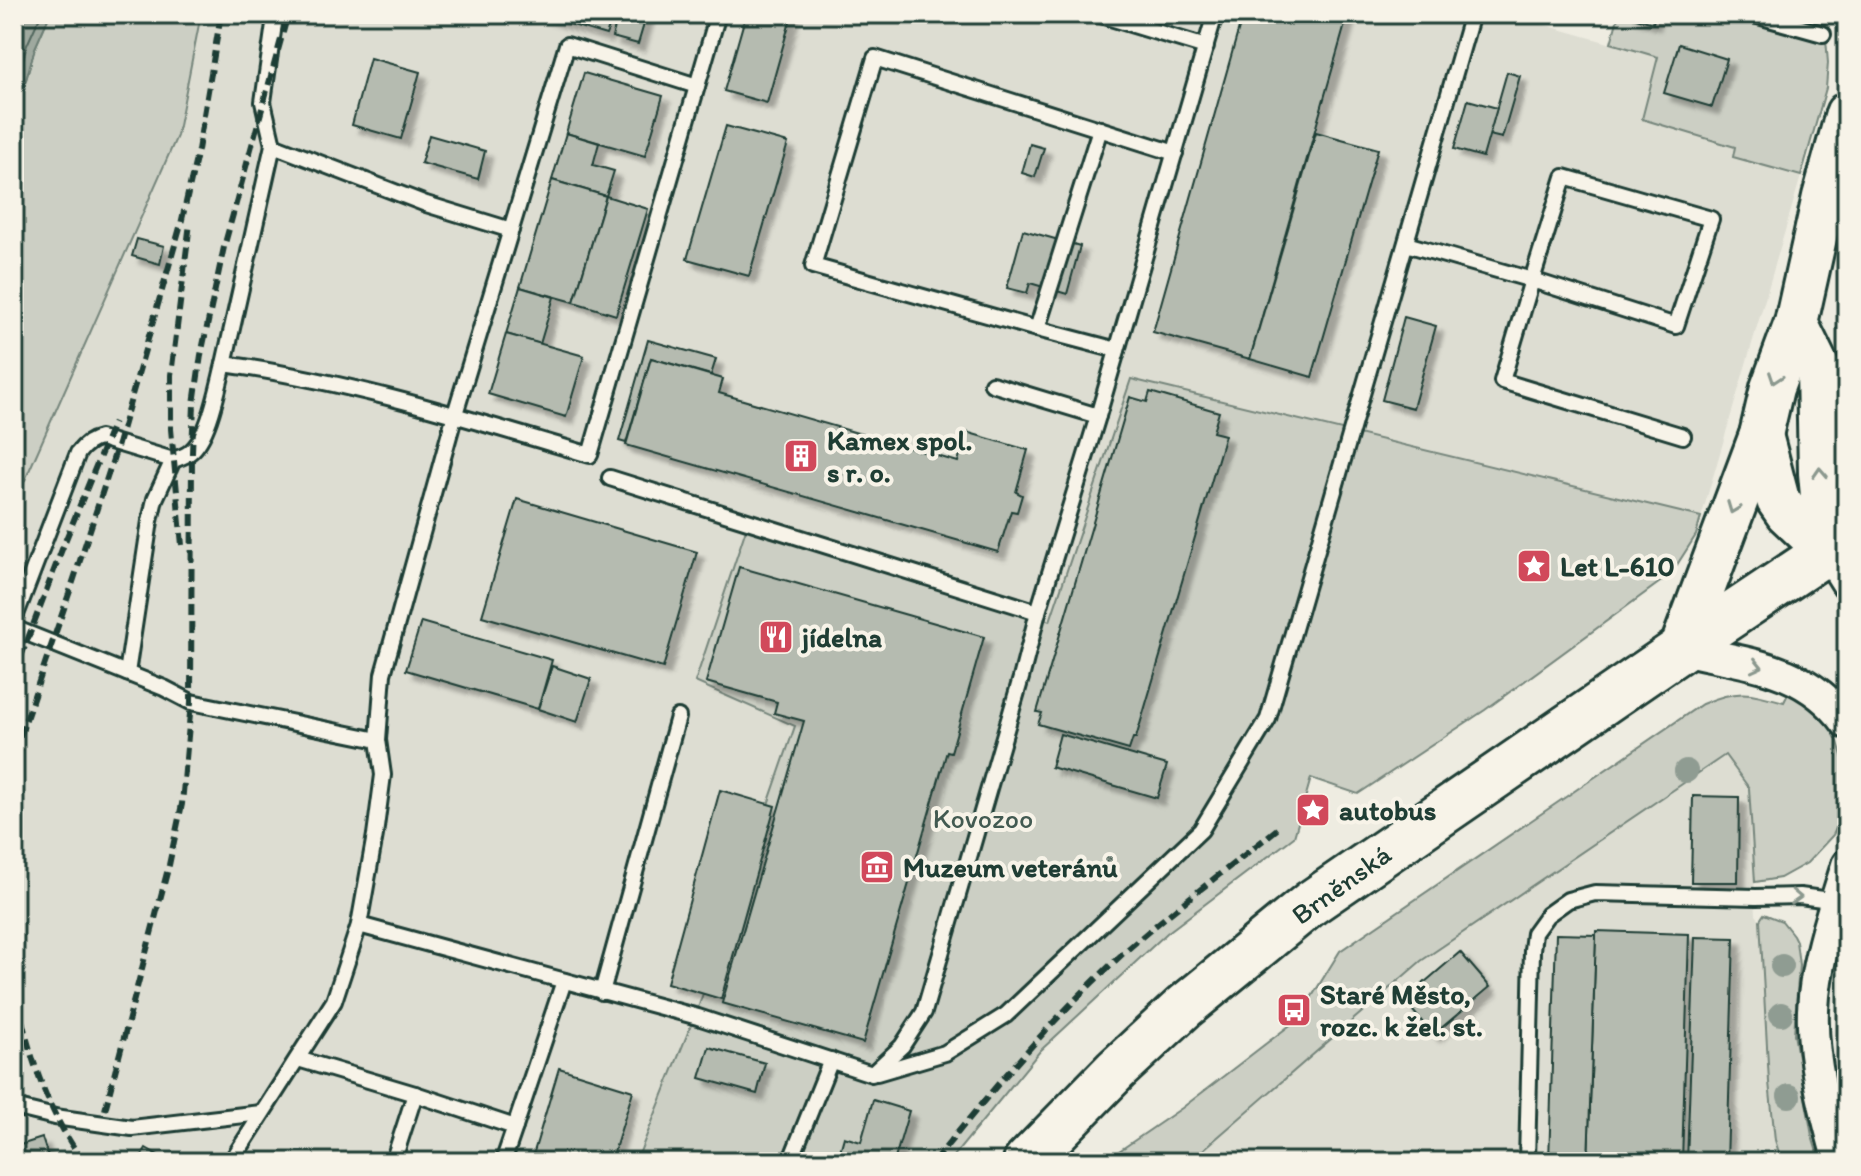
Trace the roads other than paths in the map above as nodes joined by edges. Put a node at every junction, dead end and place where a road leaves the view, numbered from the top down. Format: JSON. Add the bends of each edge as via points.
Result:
{"nodes":[{"id":1,"x":271,"y":14,"type":"edge"},
{"id":2,"x":718,"y":14,"type":"edge"},
{"id":3,"x":1097,"y":14,"type":"edge"},
{"id":4,"x":1215,"y":14,"type":"edge"},
{"id":5,"x":1472,"y":14,"type":"edge"},
{"id":6,"x":1751,"y":14,"type":"edge"},
{"id":7,"x":1767,"y":16,"type":"edge"},
{"id":8,"x":1823,"y":34,"type":"dead end"},
{"id":9,"x":1206,"y":47,"type":"junction"},
{"id":10,"x":697,"y":86,"type":"junction"},
{"id":11,"x":1847,"y":114,"type":"edge"},
{"id":12,"x":1100,"y":129,"type":"junction"},
{"id":13,"x":273,"y":145,"type":"junction"},
{"id":14,"x":1175,"y":153,"type":"junction"},
{"id":15,"x":511,"y":230,"type":"junction"},
{"id":16,"x":1406,"y":244,"type":"junction"},
{"id":17,"x":1532,"y":280,"type":"junction"},
{"id":18,"x":1796,"y":323,"type":"junction"},
{"id":19,"x":1037,"y":329,"type":"junction"},
{"id":20,"x":1117,"y":350,"type":"junction"},
{"id":21,"x":224,"y":364,"type":"junction"},
{"id":22,"x":1818,"y":368,"type":"junction"},
{"id":23,"x":992,"y":384,"type":"dead end"},
{"id":24,"x":1847,"y":403,"type":"edge"},
{"id":25,"x":455,"y":414,"type":"junction"},
{"id":26,"x":1098,"y":416,"type":"junction"},
{"id":27,"x":1761,"y":435,"type":"junction"},
{"id":28,"x":1683,"y":436,"type":"dead end"},
{"id":29,"x":173,"y":460,"type":"junction"},
{"id":30,"x":610,"y":478,"type":"dead end"},
{"id":31,"x":1840,"y":557,"type":"edge"},
{"id":32,"x":1038,"y":612,"type":"junction"},
{"id":33,"x":14,"y":620,"type":"edge"},
{"id":34,"x":14,"y":628,"type":"edge"},
{"id":35,"x":1681,"y":649,"type":"junction"},
{"id":36,"x":127,"y":673,"type":"junction"},
{"id":37,"x":678,"y":717,"type":"dead end"},
{"id":38,"x":1847,"y":723,"type":"edge"},
{"id":39,"x":378,"y":740,"type":"junction"},
{"id":40,"x":1847,"y":865,"type":"edge"},
{"id":41,"x":1837,"y":901,"type":"junction"},
{"id":42,"x":359,"y":925,"type":"junction"},
{"id":43,"x":564,"y":981,"type":"junction"},
{"id":44,"x":602,"y":992,"type":"junction"},
{"id":45,"x":298,"y":1059,"type":"junction"},
{"id":46,"x":831,"y":1060,"type":"junction"},
{"id":47,"x":872,"y":1074,"type":"junction"},
{"id":48,"x":415,"y":1094,"type":"junction"},
{"id":49,"x":1836,"y":1099,"type":"edge"},
{"id":50,"x":14,"y":1107,"type":"edge"},
{"id":51,"x":261,"y":1113,"type":"junction"},
{"id":52,"x":515,"y":1127,"type":"junction"},
{"id":53,"x":231,"y":1162,"type":"edge"},
{"id":54,"x":393,"y":1162,"type":"edge"},
{"id":55,"x":503,"y":1162,"type":"edge"},
{"id":56,"x":790,"y":1162,"type":"edge"},
{"id":57,"x":1026,"y":1162,"type":"edge"},
{"id":58,"x":1527,"y":1162,"type":"edge"},
{"id":59,"x":1839,"y":1162,"type":"edge"}],
"edges":[{"from":1,"to":13,"type":"lane","via":[[263,102]]},
{"from":2,"to":10,"type":"lane"},
{"from":3,"to":9,"type":"lane"},
{"from":4,"to":9,"type":"lane"},
{"from":5,"to":16,"type":"lane"},
{"from":6,"to":7,"type":"lane"},
{"from":7,"to":8,"type":"lane"},
{"from":9,"to":14,"type":"lane"},
{"from":10,"to":15,"type":"lane","via":[[567,45]]},
{"from":10,"to":25,"type":"lane","via":[[590,455]]},
{"from":11,"to":18,"type":"main road"},
{"from":12,"to":14,"type":"lane"},
{"from":12,"to":19,"type":"lane"},
{"from":12,"to":19,"type":"lane","via":[[875,58],[813,266]]},
{"from":13,"to":15,"type":"lane","via":[[426,204]]},
{"from":13,"to":21,"type":"lane"},
{"from":14,"to":20,"type":"lane"},
{"from":15,"to":25,"type":"lane"},
{"from":16,"to":17,"type":"lane"},
{"from":16,"to":47,"type":"lane","via":[[1268,719],[1201,830],[1006,1015],[945,1053]]},
{"from":17,"to":17,"type":"lane","via":[[1564,177],[1711,219],[1676,326]]},
{"from":17,"to":28,"type":"lane","via":[[1502,381]]},
{"from":18,"to":22,"type":"main road"},
{"from":18,"to":27,"type":"main road","one_way":true},
{"from":19,"to":20,"type":"lane"},
{"from":20,"to":26,"type":"lane"},
{"from":21,"to":25,"type":"lane","via":[[374,392]]},
{"from":21,"to":29,"type":"lane","via":[[203,435],[192,452]]},
{"from":22,"to":24,"type":"main road"},
{"from":31,"to":22,"type":"main road","one_way":true,"via":[[1820,473]]},
{"from":23,"to":26,"type":"lane"},
{"from":25,"to":39,"type":"lane","via":[[383,674]]},
{"from":26,"to":32,"type":"lane"},
{"from":27,"to":31,"type":"main road","via":[[1778,500]]},
{"from":27,"to":35,"type":"main road","one_way":true},
{"from":29,"to":33,"type":"lane","via":[[100,438],[82,447]]},
{"from":29,"to":36,"type":"lane","via":[[150,521]]},
{"from":30,"to":32,"type":"lane"},
{"from":31,"to":35,"type":"main road","name":"Brněnská"},
{"from":32,"to":47,"type":"lane","via":[[924,1012],[902,1046]]},
{"from":34,"to":36,"type":"lane"},
{"from":35,"to":38,"type":"street","one_way":true,"via":[[1804,682]]},
{"from":35,"to":57,"type":"main road","name":"Brněnská","via":[[1311,903],[1184,1007]]},
{"from":36,"to":39,"type":"lane","via":[[191,702]]},
{"from":37,"to":44,"type":"lane"},
{"from":39,"to":42,"type":"lane","via":[[383,775]]},
{"from":40,"to":41,"type":"street"},
{"from":41,"to":49,"type":"street","via":[[1813,1010],[1817,1059]]},
{"from":58,"to":41,"type":"lane","one_way":true,"via":[[1532,950],[1534,933],[1547,915],[1568,900],[1595,893]]},
{"from":42,"to":43,"type":"lane"},
{"from":42,"to":45,"type":"lane","via":[[334,1001]]},
{"from":43,"to":44,"type":"lane"},
{"from":43,"to":52,"type":"lane"},
{"from":44,"to":46,"type":"lane"},
{"from":45,"to":48,"type":"lane"},
{"from":45,"to":51,"type":"lane"},
{"from":46,"to":47,"type":"lane"},
{"from":46,"to":56,"type":"lane"},
{"from":48,"to":52,"type":"lane"},
{"from":48,"to":54,"type":"lane"},
{"from":49,"to":59,"type":"street"},
{"from":50,"to":51,"type":"lane","via":[[132,1128]]},
{"from":51,"to":53,"type":"lane"},
{"from":52,"to":55,"type":"lane"}]}
